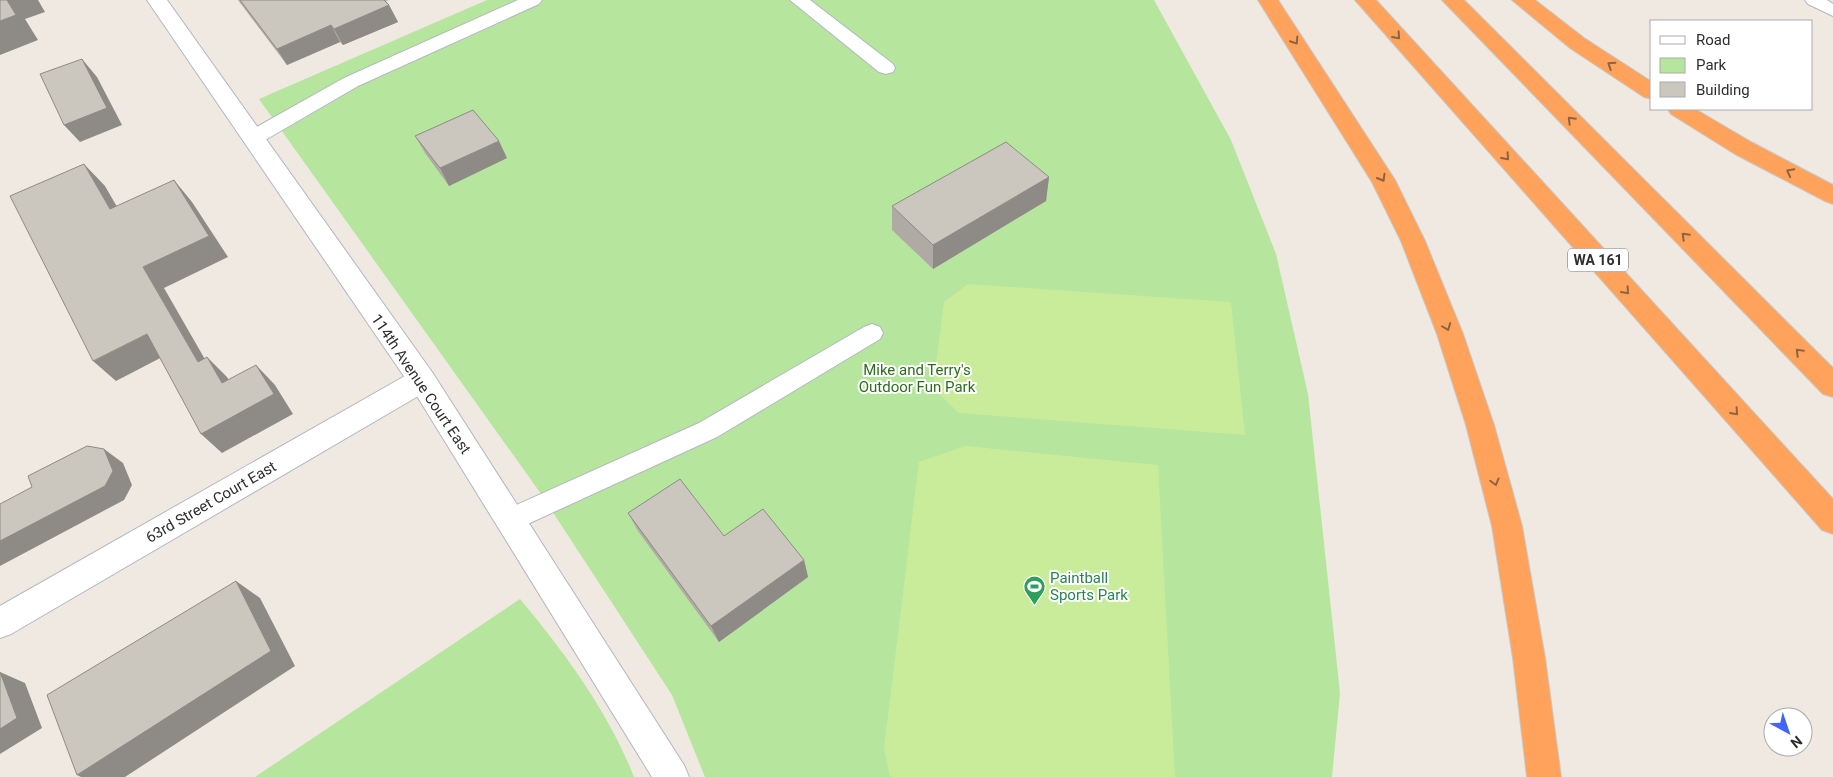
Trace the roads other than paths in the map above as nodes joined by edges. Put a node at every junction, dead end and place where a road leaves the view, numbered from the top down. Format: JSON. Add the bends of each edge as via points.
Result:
{"nodes":[{"id":1,"x":157,"y":0,"type":"edge"},
{"id":2,"x":533,"y":0,"type":"edge"},
{"id":3,"x":799,"y":0,"type":"edge"},
{"id":4,"x":1268,"y":0,"type":"edge"},
{"id":5,"x":1365,"y":0,"type":"edge"},
{"id":6,"x":1452,"y":0,"type":"edge"},
{"id":7,"x":1522,"y":0,"type":"edge"},
{"id":8,"x":1814,"y":0,"type":"edge"},
{"id":9,"x":1833,"y":11,"type":"edge"},
{"id":10,"x":886,"y":68,"type":"dead end"},
{"id":11,"x":1650,"y":91,"type":"edge"},
{"id":12,"x":1682,"y":110,"type":"edge"},
{"id":13,"x":253,"y":138,"type":"junction"},
{"id":14,"x":1833,"y":195,"type":"edge"},
{"id":15,"x":872,"y":333,"type":"dead end"},
{"id":16,"x":422,"y":380,"type":"junction"},
{"id":17,"x":1833,"y":386,"type":"edge"},
{"id":18,"x":510,"y":520,"type":"junction"},
{"id":19,"x":1833,"y":520,"type":"edge"},
{"id":20,"x":0,"y":623,"type":"edge"},
{"id":21,"x":672,"y":777,"type":"edge"},
{"id":22,"x":1544,"y":777,"type":"edge"}],
"edges":[{"from":1,"to":13,"type":"street","name":"114th Avenue Court East"},
{"from":2,"to":13,"type":"lane","via":[[350,82]]},
{"from":3,"to":10,"type":"lane"},
{"from":4,"to":22,"type":"highway","one_way":true,"via":[[1383,180],[1450,334],[1480,425],[1507,526],[1529,658]]},
{"from":5,"to":19,"type":"highway","number":"WA 161","one_way":true},
{"from":17,"to":6,"type":"highway","one_way":true},
{"from":11,"to":7,"type":"highway","one_way":true,"via":[[1577,43]]},
{"from":8,"to":9,"type":"lane"},
{"from":14,"to":12,"type":"highway","one_way":true,"via":[[1742,148]]},
{"from":13,"to":16,"type":"street","name":"114th Avenue Court East"},
{"from":15,"to":18,"type":"lane","via":[[708,430]]},
{"from":16,"to":18,"type":"street","name":"114th Avenue Court East"},
{"from":16,"to":20,"type":"street","name":"63rd Street Court East"},
{"from":18,"to":21,"type":"street","name":"114th Avenue Court East"}]}
